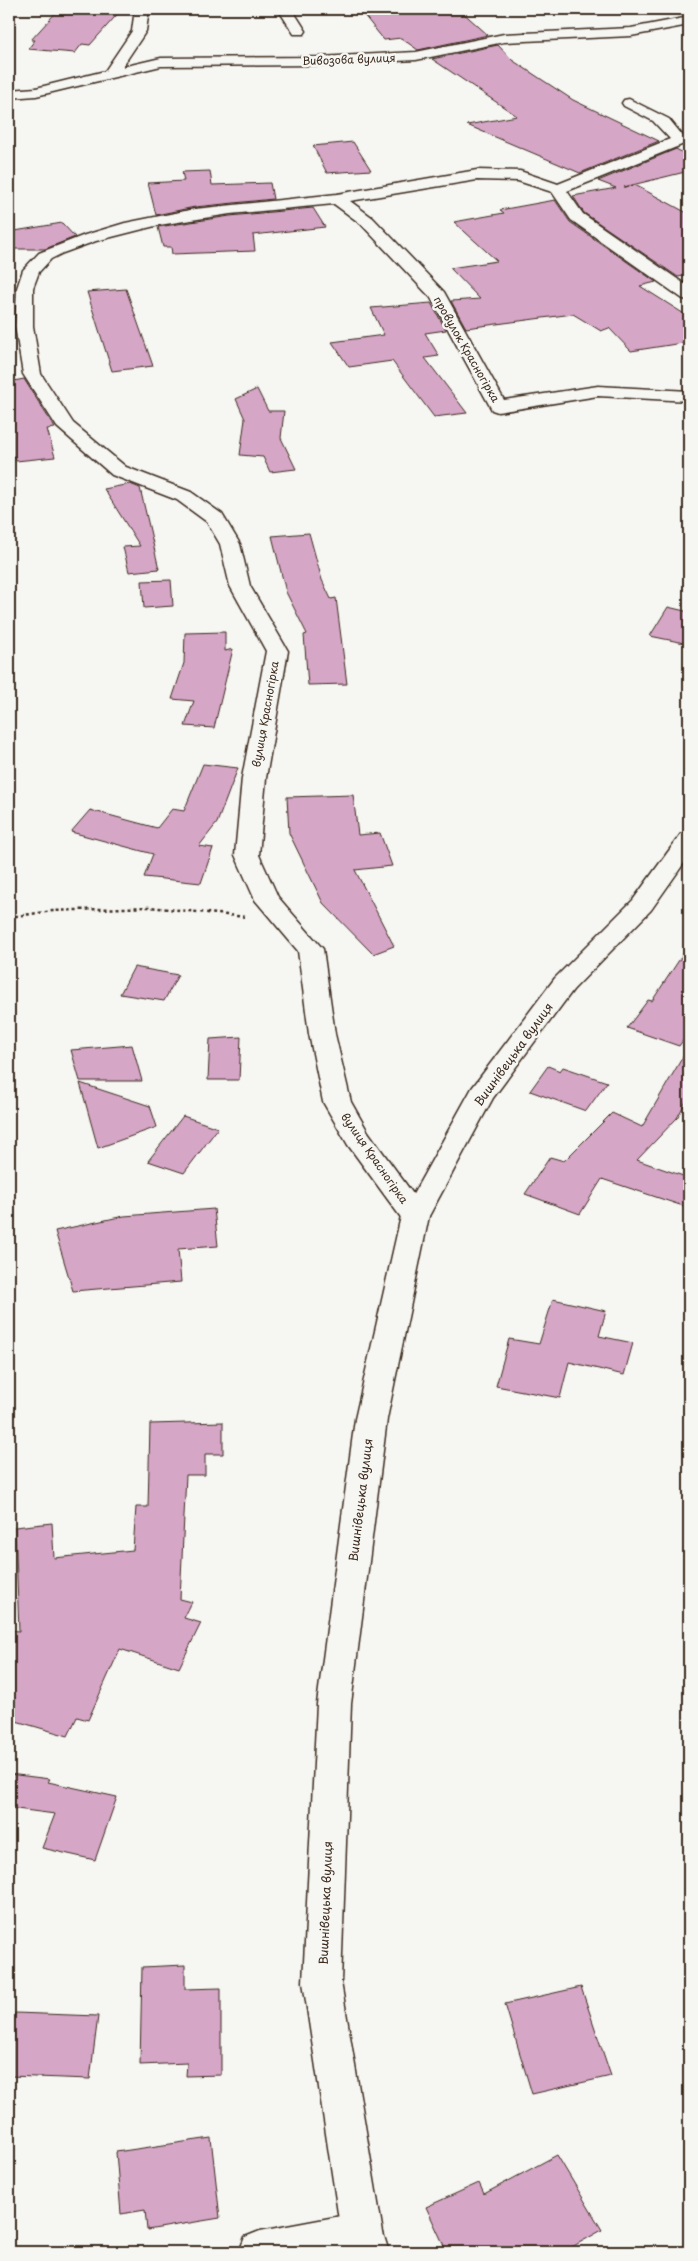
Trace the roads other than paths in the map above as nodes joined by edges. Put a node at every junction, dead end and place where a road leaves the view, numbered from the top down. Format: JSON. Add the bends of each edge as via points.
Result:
{"nodes":[{"id":1,"x":142,"y":9,"type":"edge"},
{"id":2,"x":285,"y":9,"type":"edge"},
{"id":3,"x":689,"y":22,"type":"edge"},
{"id":4,"x":299,"y":31,"type":"dead end"},
{"id":5,"x":111,"y":73,"type":"junction"},
{"id":6,"x":9,"y":94,"type":"edge"},
{"id":7,"x":629,"y":104,"type":"dead end"},
{"id":8,"x":684,"y":143,"type":"edge"},
{"id":9,"x":558,"y":189,"type":"junction"},
{"id":10,"x":337,"y":198,"type":"junction"},
{"id":11,"x":689,"y":295,"type":"edge"},
{"id":12,"x":689,"y":396,"type":"edge"},
{"id":13,"x":689,"y":839,"type":"edge"},
{"id":14,"x":415,"y":1216,"type":"junction"},
{"id":15,"x":365,"y":2242,"type":"edge"},
{"id":16,"x":260,"y":2252,"type":"edge"}],
"edges":[{"from":1,"to":5,"type":"street","via":[[139,31]]},
{"from":2,"to":4,"type":"street"},
{"from":3,"to":5,"type":"street","name":"Вивозова вулиця","via":[[631,32],[504,38],[416,56],[161,62]]},
{"from":5,"to":6,"type":"street","name":"Вивозова вулиця","via":[[36,92]]},
{"from":7,"to":8,"type":"street","via":[[660,119]]},
{"from":8,"to":9,"type":"street"},
{"from":9,"to":10,"type":"street","via":[[520,176],[501,174]]},
{"from":9,"to":11,"type":"street","via":[[578,217]]},
{"from":10,"to":12,"type":"street","name":"провулок Красногірка","via":[[367,221],[438,296],[498,406],[598,391]]},
{"from":10,"to":14,"type":"street","name":"вулиця Красногірка","via":[[228,210],[133,226],[57,250],[45,256],[31,270],[25,288],[24,326],[32,374],[66,427],[119,471],[184,496],[215,518],[230,544],[240,586],[277,651],[254,778],[247,855],[267,900],[310,949],[322,1034],[337,1102],[358,1138]]},
{"from":13,"to":14,"type":"street","name":"Вишнівецька вулиця","via":[[642,905],[564,984],[482,1094]]},
{"from":14,"to":15,"type":"street","name":"Вишнівецька вулиця","via":[[371,1419],[334,1704],[322,1982]]},
{"from":15,"to":16,"type":"street"}]}
